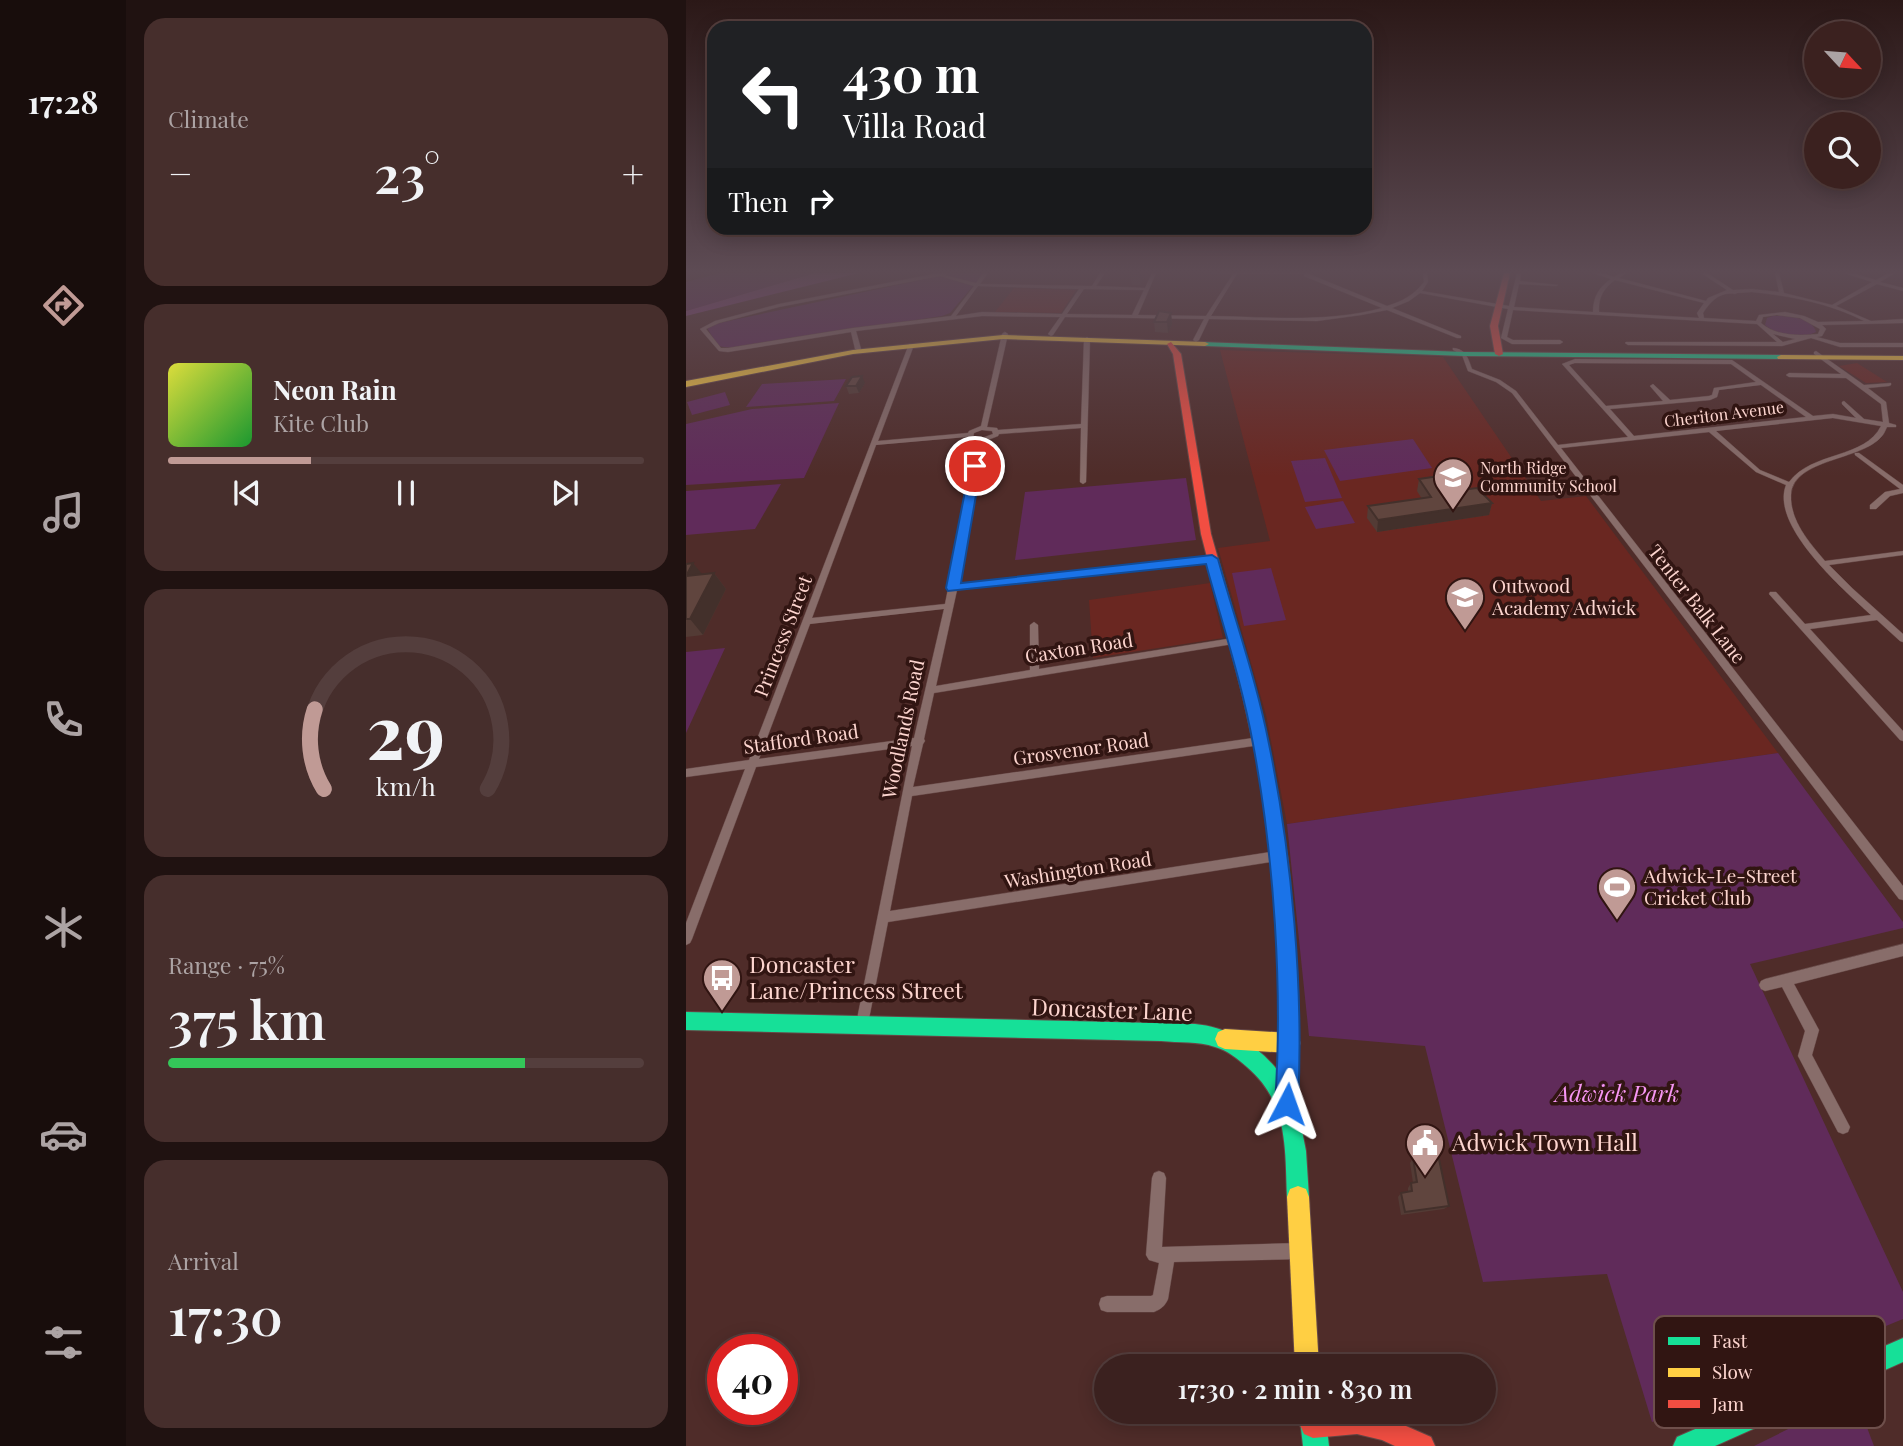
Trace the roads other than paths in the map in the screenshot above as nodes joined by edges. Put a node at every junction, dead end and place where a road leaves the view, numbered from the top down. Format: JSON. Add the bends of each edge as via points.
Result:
{"nodes":[{"id":1,"x":712,"y":340,"type":"edge"},
{"id":2,"x":787,"y":340,"type":"edge"},
{"id":3,"x":856,"y":340,"type":"edge"},
{"id":4,"x":954,"y":340,"type":"edge"},
{"id":5,"x":958,"y":340,"type":"edge"},
{"id":6,"x":1003,"y":340,"type":"edge"},
{"id":7,"x":1087,"y":340,"type":"edge"},
{"id":8,"x":1107,"y":340,"type":"edge"},
{"id":9,"x":1122,"y":340,"type":"edge"},
{"id":10,"x":1188,"y":340,"type":"edge"},
{"id":11,"x":1449,"y":340,"type":"edge"},
{"id":12,"x":1495,"y":340,"type":"edge"},
{"id":13,"x":1519,"y":340,"type":"edge"},
{"id":14,"x":1778,"y":340,"type":"edge"},
{"id":15,"x":1798,"y":340,"type":"edge"},
{"id":16,"x":1817,"y":340,"type":"edge"},
{"id":17,"x":1835,"y":340,"type":"edge"},
{"id":18,"x":1560,"y":342,"type":"dead end"},
{"id":19,"x":1629,"y":343,"type":"dead end"},
{"id":20,"x":1782,"y":344,"type":"junction"},
{"id":21,"x":911,"y":345,"type":"junction"},
{"id":22,"x":1903,"y":345,"type":"edge"},
{"id":23,"x":1183,"y":346,"type":"junction"},
{"id":24,"x":1462,"y":347,"type":"junction"},
{"id":25,"x":858,"y":349,"type":"junction"},
{"id":26,"x":1498,"y":352,"type":"junction"},
{"id":27,"x":1848,"y":352,"type":"junction"},
{"id":28,"x":1819,"y":355,"type":"junction"},
{"id":29,"x":1903,"y":355,"type":"edge"},
{"id":30,"x":1788,"y":375,"type":"dead end"},
{"id":31,"x":1850,"y":377,"type":"junction"},
{"id":32,"x":686,"y":382,"type":"edge"},
{"id":33,"x":1762,"y":383,"type":"junction"},
{"id":34,"x":1889,"y":384,"type":"dead end"},
{"id":35,"x":1653,"y":386,"type":"dead end"},
{"id":36,"x":1864,"y":387,"type":"junction"},
{"id":37,"x":1668,"y":402,"type":"junction"},
{"id":38,"x":1844,"y":403,"type":"dead end"},
{"id":39,"x":1605,"y":408,"type":"junction"},
{"id":40,"x":1811,"y":418,"type":"junction"},
{"id":41,"x":1861,"y":419,"type":"junction"},
{"id":42,"x":1085,"y":426,"type":"junction"},
{"id":43,"x":1894,"y":426,"type":"junction"},
{"id":44,"x":984,"y":428,"type":"junction"},
{"id":45,"x":1712,"y":431,"type":"junction"},
{"id":46,"x":997,"y":432,"type":"junction"},
{"id":47,"x":968,"y":435,"type":"junction"},
{"id":48,"x":1633,"y":439,"type":"junction"},
{"id":49,"x":980,"y":441,"type":"junction"},
{"id":50,"x":874,"y":443,"type":"junction"},
{"id":51,"x":1556,"y":447,"type":"junction"},
{"id":52,"x":1857,"y":454,"type":"junction"},
{"id":53,"x":1083,"y":482,"type":"dead end"},
{"id":54,"x":1789,"y":484,"type":"junction"},
{"id":55,"x":1903,"y":490,"type":"edge"},
{"id":56,"x":1873,"y":507,"type":"dead end"},
{"id":57,"x":1903,"y":553,"type":"edge"},
{"id":58,"x":1212,"y":559,"type":"junction"},
{"id":59,"x":1825,"y":563,"type":"junction"},
{"id":60,"x":953,"y":588,"type":"junction"},
{"id":61,"x":1773,"y":594,"type":"dead end"},
{"id":62,"x":948,"y":606,"type":"junction"},
{"id":63,"x":1880,"y":617,"type":"junction"},
{"id":64,"x":807,"y":621,"type":"junction"},
{"id":65,"x":1034,"y":625,"type":"dead end"},
{"id":66,"x":1802,"y":627,"type":"junction"},
{"id":67,"x":1903,"y":639,"type":"edge"},
{"id":68,"x":1233,"y":641,"type":"junction"},
{"id":69,"x":1035,"y":673,"type":"junction"},
{"id":70,"x":929,"y":690,"type":"junction"},
{"id":71,"x":1903,"y":737,"type":"edge"},
{"id":72,"x":920,"y":741,"type":"junction"},
{"id":73,"x":1261,"y":741,"type":"junction"},
{"id":74,"x":754,"y":763,"type":"junction"},
{"id":75,"x":686,"y":773,"type":"edge"},
{"id":76,"x":907,"y":792,"type":"junction"},
{"id":77,"x":1278,"y":856,"type":"junction"},
{"id":78,"x":1903,"y":895,"type":"edge"},
{"id":79,"x":884,"y":918,"type":"junction"},
{"id":80,"x":686,"y":939,"type":"edge"},
{"id":81,"x":1903,"y":950,"type":"edge"},
{"id":82,"x":1786,"y":981,"type":"junction"},
{"id":83,"x":1765,"y":985,"type":"dead end"},
{"id":84,"x":686,"y":1021,"type":"edge"},
{"id":85,"x":862,"y":1024,"type":"junction"},
{"id":86,"x":1214,"y":1037,"type":"junction"},
{"id":87,"x":1290,"y":1043,"type":"junction"},
{"id":88,"x":1287,"y":1104,"type":"junction"},
{"id":89,"x":1843,"y":1127,"type":"dead end"},
{"id":90,"x":1159,"y":1178,"type":"dead end"},
{"id":91,"x":1301,"y":1251,"type":"junction"},
{"id":92,"x":1168,"y":1255,"type":"junction"},
{"id":93,"x":1107,"y":1304,"type":"dead end"},
{"id":94,"x":1903,"y":1350,"type":"edge"},
{"id":95,"x":1306,"y":1354,"type":"edge"},
{"id":96,"x":1885,"y":1359,"type":"edge"},
{"id":97,"x":1313,"y":1424,"type":"edge"},
{"id":98,"x":1374,"y":1424,"type":"edge"},
{"id":99,"x":1747,"y":1428,"type":"edge"},
{"id":100,"x":1723,"y":1440,"type":"edge"},
{"id":101,"x":1316,"y":1446,"type":"edge"},
{"id":102,"x":1422,"y":1446,"type":"edge"},
{"id":103,"x":1686,"y":1446,"type":"edge"}],
"edges":[{"from":1,"to":2,"type":"street","via":[[719,349],[728,350]]},
{"from":3,"to":25,"type":"street"},
{"from":4,"to":25,"type":"main road"},
{"from":5,"to":21,"type":"main road"},
{"from":6,"to":44,"type":"street"},
{"from":7,"to":42,"type":"street"},
{"from":8,"to":23,"type":"main road"},
{"from":9,"to":23,"type":"main road"},
{"from":10,"to":23,"type":"street"},
{"from":11,"to":24,"type":"street"},
{"from":12,"to":26,"type":"main road"},
{"from":13,"to":18,"type":"street"},
{"from":14,"to":20,"type":"street"},
{"from":15,"to":20,"type":"street"},
{"from":16,"to":27,"type":"street"},
{"from":17,"to":27,"type":"street"},
{"from":19,"to":20,"type":"street"},
{"from":21,"to":32,"type":"main road"},
{"from":21,"to":50,"type":"street","name":"Princess Street"},
{"from":22,"to":27,"type":"street"},
{"from":23,"to":24,"type":"main road"},
{"from":23,"to":58,"type":"main road"},
{"from":24,"to":26,"type":"main road"},
{"from":24,"to":51,"type":"street","name":"Tenter Balk Lane","via":[[1470,370],[1514,392]]},
{"from":25,"to":32,"type":"main road"},
{"from":26,"to":28,"type":"main road"},
{"from":27,"to":28,"type":"main road"},
{"from":27,"to":29,"type":"main road"},
{"from":28,"to":31,"type":"street"},
{"from":30,"to":31,"type":"street"},
{"from":31,"to":36,"type":"street"},
{"from":33,"to":37,"type":"street","via":[[1724,386],[1710,398]]},
{"from":33,"to":39,"type":"street","via":[[1732,362],[1567,362],[1566,367]]},
{"from":33,"to":40,"type":"street"},
{"from":34,"to":36,"type":"street"},
{"from":35,"to":37,"type":"street"},
{"from":36,"to":43,"type":"street","via":[[1892,413]]},
{"from":37,"to":39,"type":"street"},
{"from":38,"to":41,"type":"street"},
{"from":39,"to":48,"type":"street"},
{"from":40,"to":41,"type":"street","name":"Cheriton Avenue"},
{"from":40,"to":45,"type":"street","name":"Cheriton Avenue"},
{"from":41,"to":43,"type":"street","name":"Cheriton Avenue"},
{"from":42,"to":46,"type":"street"},
{"from":42,"to":53,"type":"street"},
{"from":43,"to":52,"type":"street","via":[[1883,443]]},
{"from":44,"to":46,"type":"street"},
{"from":44,"to":47,"type":"street"},
{"from":45,"to":48,"type":"street","name":"Cheriton Avenue"},
{"from":45,"to":54,"type":"street","via":[[1758,471]]},
{"from":46,"to":49,"type":"street"},
{"from":47,"to":49,"type":"street"},
{"from":47,"to":50,"type":"street"},
{"from":48,"to":51,"type":"street","name":"Cheriton Avenue"},
{"from":49,"to":60,"type":"street","name":"Woodlands Road"},
{"from":50,"to":64,"type":"street","name":"Princess Street"},
{"from":51,"to":78,"type":"street","name":"Tenter Balk Lane"},
{"from":52,"to":54,"type":"street","via":[[1814,464]]},
{"from":52,"to":55,"type":"street"},
{"from":54,"to":59,"type":"street","via":[[1786,495],[1791,522]]},
{"from":55,"to":56,"type":"street","via":[[1888,494]]},
{"from":57,"to":59,"type":"street"},
{"from":58,"to":60,"type":"street"},
{"from":58,"to":68,"type":"main road"},
{"from":59,"to":63,"type":"street"},
{"from":60,"to":62,"type":"street","name":"Woodlands Road"},
{"from":61,"to":66,"type":"street"},
{"from":62,"to":64,"type":"street"},
{"from":62,"to":70,"type":"street","name":"Woodlands Road"},
{"from":63,"to":66,"type":"street"},
{"from":63,"to":67,"type":"street"},
{"from":64,"to":74,"type":"street","name":"Princess Street"},
{"from":65,"to":69,"type":"street"},
{"from":66,"to":71,"type":"street"},
{"from":68,"to":69,"type":"street","name":"Caxton Road"},
{"from":68,"to":73,"type":"main road"},
{"from":69,"to":70,"type":"street","name":"Caxton Road"},
{"from":70,"to":72,"type":"street","name":"Woodlands Road"},
{"from":72,"to":74,"type":"street","name":"Stafford Road"},
{"from":72,"to":76,"type":"street","name":"Woodlands Road"},
{"from":73,"to":76,"type":"street","name":"Grosvenor Road"},
{"from":73,"to":77,"type":"main road"},
{"from":74,"to":75,"type":"street","name":"Stafford Road"},
{"from":74,"to":80,"type":"street","name":"Princess Street"},
{"from":76,"to":79,"type":"street","name":"Woodlands Road"},
{"from":77,"to":79,"type":"street","name":"Washington Road"},
{"from":77,"to":87,"type":"main road"},
{"from":79,"to":85,"type":"street","name":"Woodlands Road"},
{"from":81,"to":82,"type":"street"},
{"from":82,"to":83,"type":"street"},
{"from":82,"to":89,"type":"street","via":[[1812,1030],[1805,1056]]},
{"from":84,"to":85,"type":"main road","name":"Doncaster Lane"},
{"from":85,"to":86,"type":"main road","name":"Doncaster Lane"},
{"from":86,"to":87,"type":"main road"},
{"from":86,"to":88,"type":"main road","name":"Doncaster Lane","via":[[1244,1051],[1269,1076]]},
{"from":87,"to":88,"type":"main road"},
{"from":88,"to":91,"type":"main road","name":"Doncaster Lane"},
{"from":90,"to":92,"type":"street","via":[[1154,1255]]},
{"from":91,"to":92,"type":"street"},
{"from":91,"to":95,"type":"main road","name":"Doncaster Lane"},
{"from":92,"to":93,"type":"street","via":[[1160,1299],[1154,1304]]},
{"from":94,"to":96,"type":"main road"},
{"from":97,"to":101,"type":"main road"},
{"from":98,"to":102,"type":"main road"},
{"from":99,"to":100,"type":"main road"},
{"from":100,"to":103,"type":"main road"}]}
